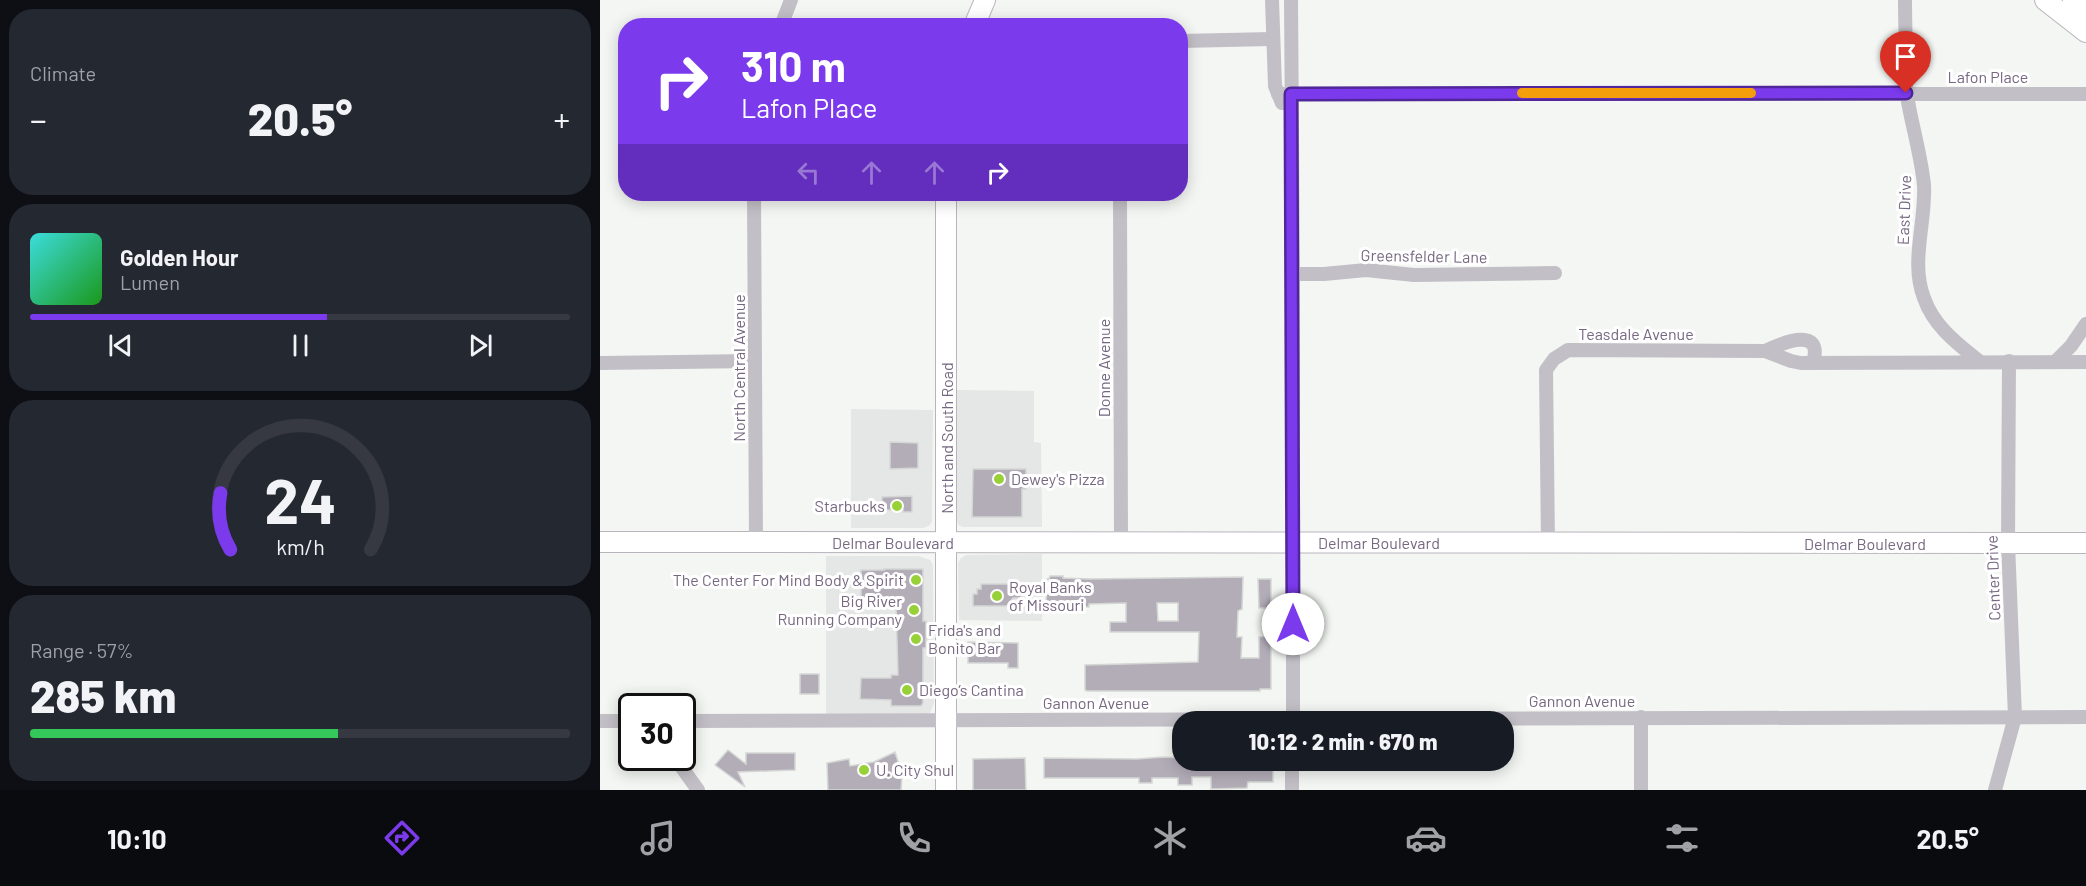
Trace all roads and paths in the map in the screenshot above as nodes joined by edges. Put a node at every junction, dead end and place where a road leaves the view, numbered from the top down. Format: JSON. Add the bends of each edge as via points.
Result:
{"nodes":[{"id":1,"x":791,"y":0,"type":"edge"},
{"id":2,"x":984,"y":0,"type":"edge"},
{"id":3,"x":1272,"y":0,"type":"edge"},
{"id":4,"x":1291,"y":0,"type":"edge"},
{"id":5,"x":1905,"y":0,"type":"edge"},
{"id":6,"x":2045,"y":0,"type":"edge"},
{"id":7,"x":2073,"y":0,"type":"edge"},
{"id":8,"x":2086,"y":10,"type":"edge"},
{"id":9,"x":784,"y":18,"type":"edge"},
{"id":10,"x":977,"y":18,"type":"edge"},
{"id":11,"x":2086,"y":32,"type":"edge"},
{"id":12,"x":1273,"y":39,"type":"junction"},
{"id":13,"x":1188,"y":41,"type":"edge"},
{"id":14,"x":1906,"y":93,"type":"junction"},
{"id":15,"x":1285,"y":94,"type":"junction"},
{"id":16,"x":2086,"y":94,"type":"edge"},
{"id":17,"x":754,"y":201,"type":"edge"},
{"id":18,"x":946,"y":201,"type":"edge"},
{"id":19,"x":1120,"y":201,"type":"edge"},
{"id":20,"x":1555,"y":273,"type":"dead end"},
{"id":21,"x":1293,"y":274,"type":"junction"},
{"id":22,"x":2086,"y":324,"type":"edge"},
{"id":23,"x":1765,"y":351,"type":"junction"},
{"id":24,"x":755,"y":361,"type":"junction"},
{"id":25,"x":2009,"y":361,"type":"junction"},
{"id":26,"x":2056,"y":361,"type":"junction"},
{"id":27,"x":1980,"y":362,"type":"junction"},
{"id":28,"x":2086,"y":362,"type":"edge"},
{"id":29,"x":600,"y":363,"type":"edge"},
{"id":30,"x":1813,"y":363,"type":"junction"},
{"id":31,"x":600,"y":542,"type":"edge"},
{"id":32,"x":756,"y":542,"type":"junction"},
{"id":33,"x":1293,"y":542,"type":"junction"},
{"id":34,"x":946,"y":543,"type":"junction"},
{"id":35,"x":1121,"y":543,"type":"junction"},
{"id":36,"x":2008,"y":543,"type":"junction"},
{"id":37,"x":2086,"y":543,"type":"edge"},
{"id":38,"x":1548,"y":544,"type":"junction"},
{"id":39,"x":1293,"y":711,"type":"edge"},
{"id":40,"x":1641,"y":717,"type":"junction"},
{"id":41,"x":2015,"y":717,"type":"junction"},
{"id":42,"x":2086,"y":717,"type":"edge"},
{"id":43,"x":1514,"y":718,"type":"edge"},
{"id":44,"x":1172,"y":720,"type":"edge"},
{"id":45,"x":600,"y":721,"type":"edge"},
{"id":46,"x":618,"y":721,"type":"edge"},
{"id":47,"x":696,"y":721,"type":"edge"},
{"id":48,"x":945,"y":721,"type":"junction"},
{"id":49,"x":684,"y":771,"type":"edge"},
{"id":50,"x":1292,"y":771,"type":"edge"},
{"id":51,"x":698,"y":790,"type":"edge"},
{"id":52,"x":946,"y":790,"type":"edge"},
{"id":53,"x":1292,"y":790,"type":"edge"},
{"id":54,"x":1641,"y":790,"type":"edge"},
{"id":55,"x":1995,"y":790,"type":"edge"}],
"edges":[{"from":1,"to":9,"type":"street"},
{"from":2,"to":10,"type":"main road"},
{"from":3,"to":12,"type":"street"},
{"from":4,"to":15,"type":"street"},
{"from":5,"to":14,"type":"street","name":"East Drive"},
{"from":6,"to":11,"type":"main road"},
{"from":7,"to":8,"type":"main road"},
{"from":12,"to":13,"type":"street"},
{"from":12,"to":15,"type":"street","via":[[1275,86]]},
{"from":14,"to":15,"type":"street","name":"Lafon Place"},
{"from":14,"to":16,"type":"street","name":"Lafon Place"},
{"from":14,"to":27,"type":"street","name":"East Drive","via":[[1924,188],[1920,287],[1937,323]]},
{"from":15,"to":21,"type":"street","via":[[1292,124]]},
{"from":17,"to":24,"type":"street","name":"North Central Avenue"},
{"from":18,"to":34,"type":"main road","name":"North and South Road"},
{"from":19,"to":35,"type":"street","name":"Donne Avenue"},
{"from":20,"to":21,"type":"street","name":"Greensfelder Lane","via":[[1414,274],[1366,270]]},
{"from":21,"to":33,"type":"street"},
{"from":22,"to":26,"type":"street"},
{"from":23,"to":30,"type":"street","name":"Teasdale Avenue","via":[[1791,361]]},
{"from":23,"to":30,"type":"street","name":"Teasdale Avenue","via":[[1807,339],[1816,351]]},
{"from":23,"to":38,"type":"street","name":"Teasdale Avenue","via":[[1568,350],[1554,359],[1546,370]]},
{"from":24,"to":29,"type":"street"},
{"from":24,"to":32,"type":"street","name":"North Central Avenue"},
{"from":25,"to":26,"type":"street","name":"Teasdale Avenue"},
{"from":25,"to":27,"type":"street","name":"Teasdale Avenue"},
{"from":25,"to":36,"type":"street","name":"Center Drive"},
{"from":26,"to":28,"type":"street","name":"Teasdale Avenue"},
{"from":27,"to":30,"type":"street","name":"Teasdale Avenue"},
{"from":31,"to":32,"type":"main road","name":"Delmar Boulevard"},
{"from":32,"to":34,"type":"main road","name":"Delmar Boulevard"},
{"from":33,"to":35,"type":"main road","name":"Delmar Boulevard"},
{"from":33,"to":38,"type":"main road","name":"Delmar Boulevard"},
{"from":33,"to":39,"type":"street"},
{"from":34,"to":35,"type":"main road","name":"Delmar Boulevard"},
{"from":34,"to":48,"type":"main road","name":"North and South Road"},
{"from":36,"to":37,"type":"main road","name":"Delmar Boulevard"},
{"from":36,"to":38,"type":"main road","name":"Delmar Boulevard"},
{"from":36,"to":41,"type":"street","name":"Center Drive"},
{"from":40,"to":41,"type":"street","name":"Gannon Avenue"},
{"from":40,"to":43,"type":"street","name":"Gannon Avenue"},
{"from":40,"to":54,"type":"street"},
{"from":41,"to":42,"type":"street","name":"Gannon Avenue"},
{"from":41,"to":55,"type":"street","name":"Center Drive"},
{"from":44,"to":48,"type":"street","name":"Gannon Avenue"},
{"from":45,"to":46,"type":"street"},
{"from":47,"to":48,"type":"street","name":"Gannon Avenue"},
{"from":48,"to":52,"type":"main road","name":"North and South Road"},
{"from":49,"to":51,"type":"street"},
{"from":50,"to":53,"type":"street"}]}
